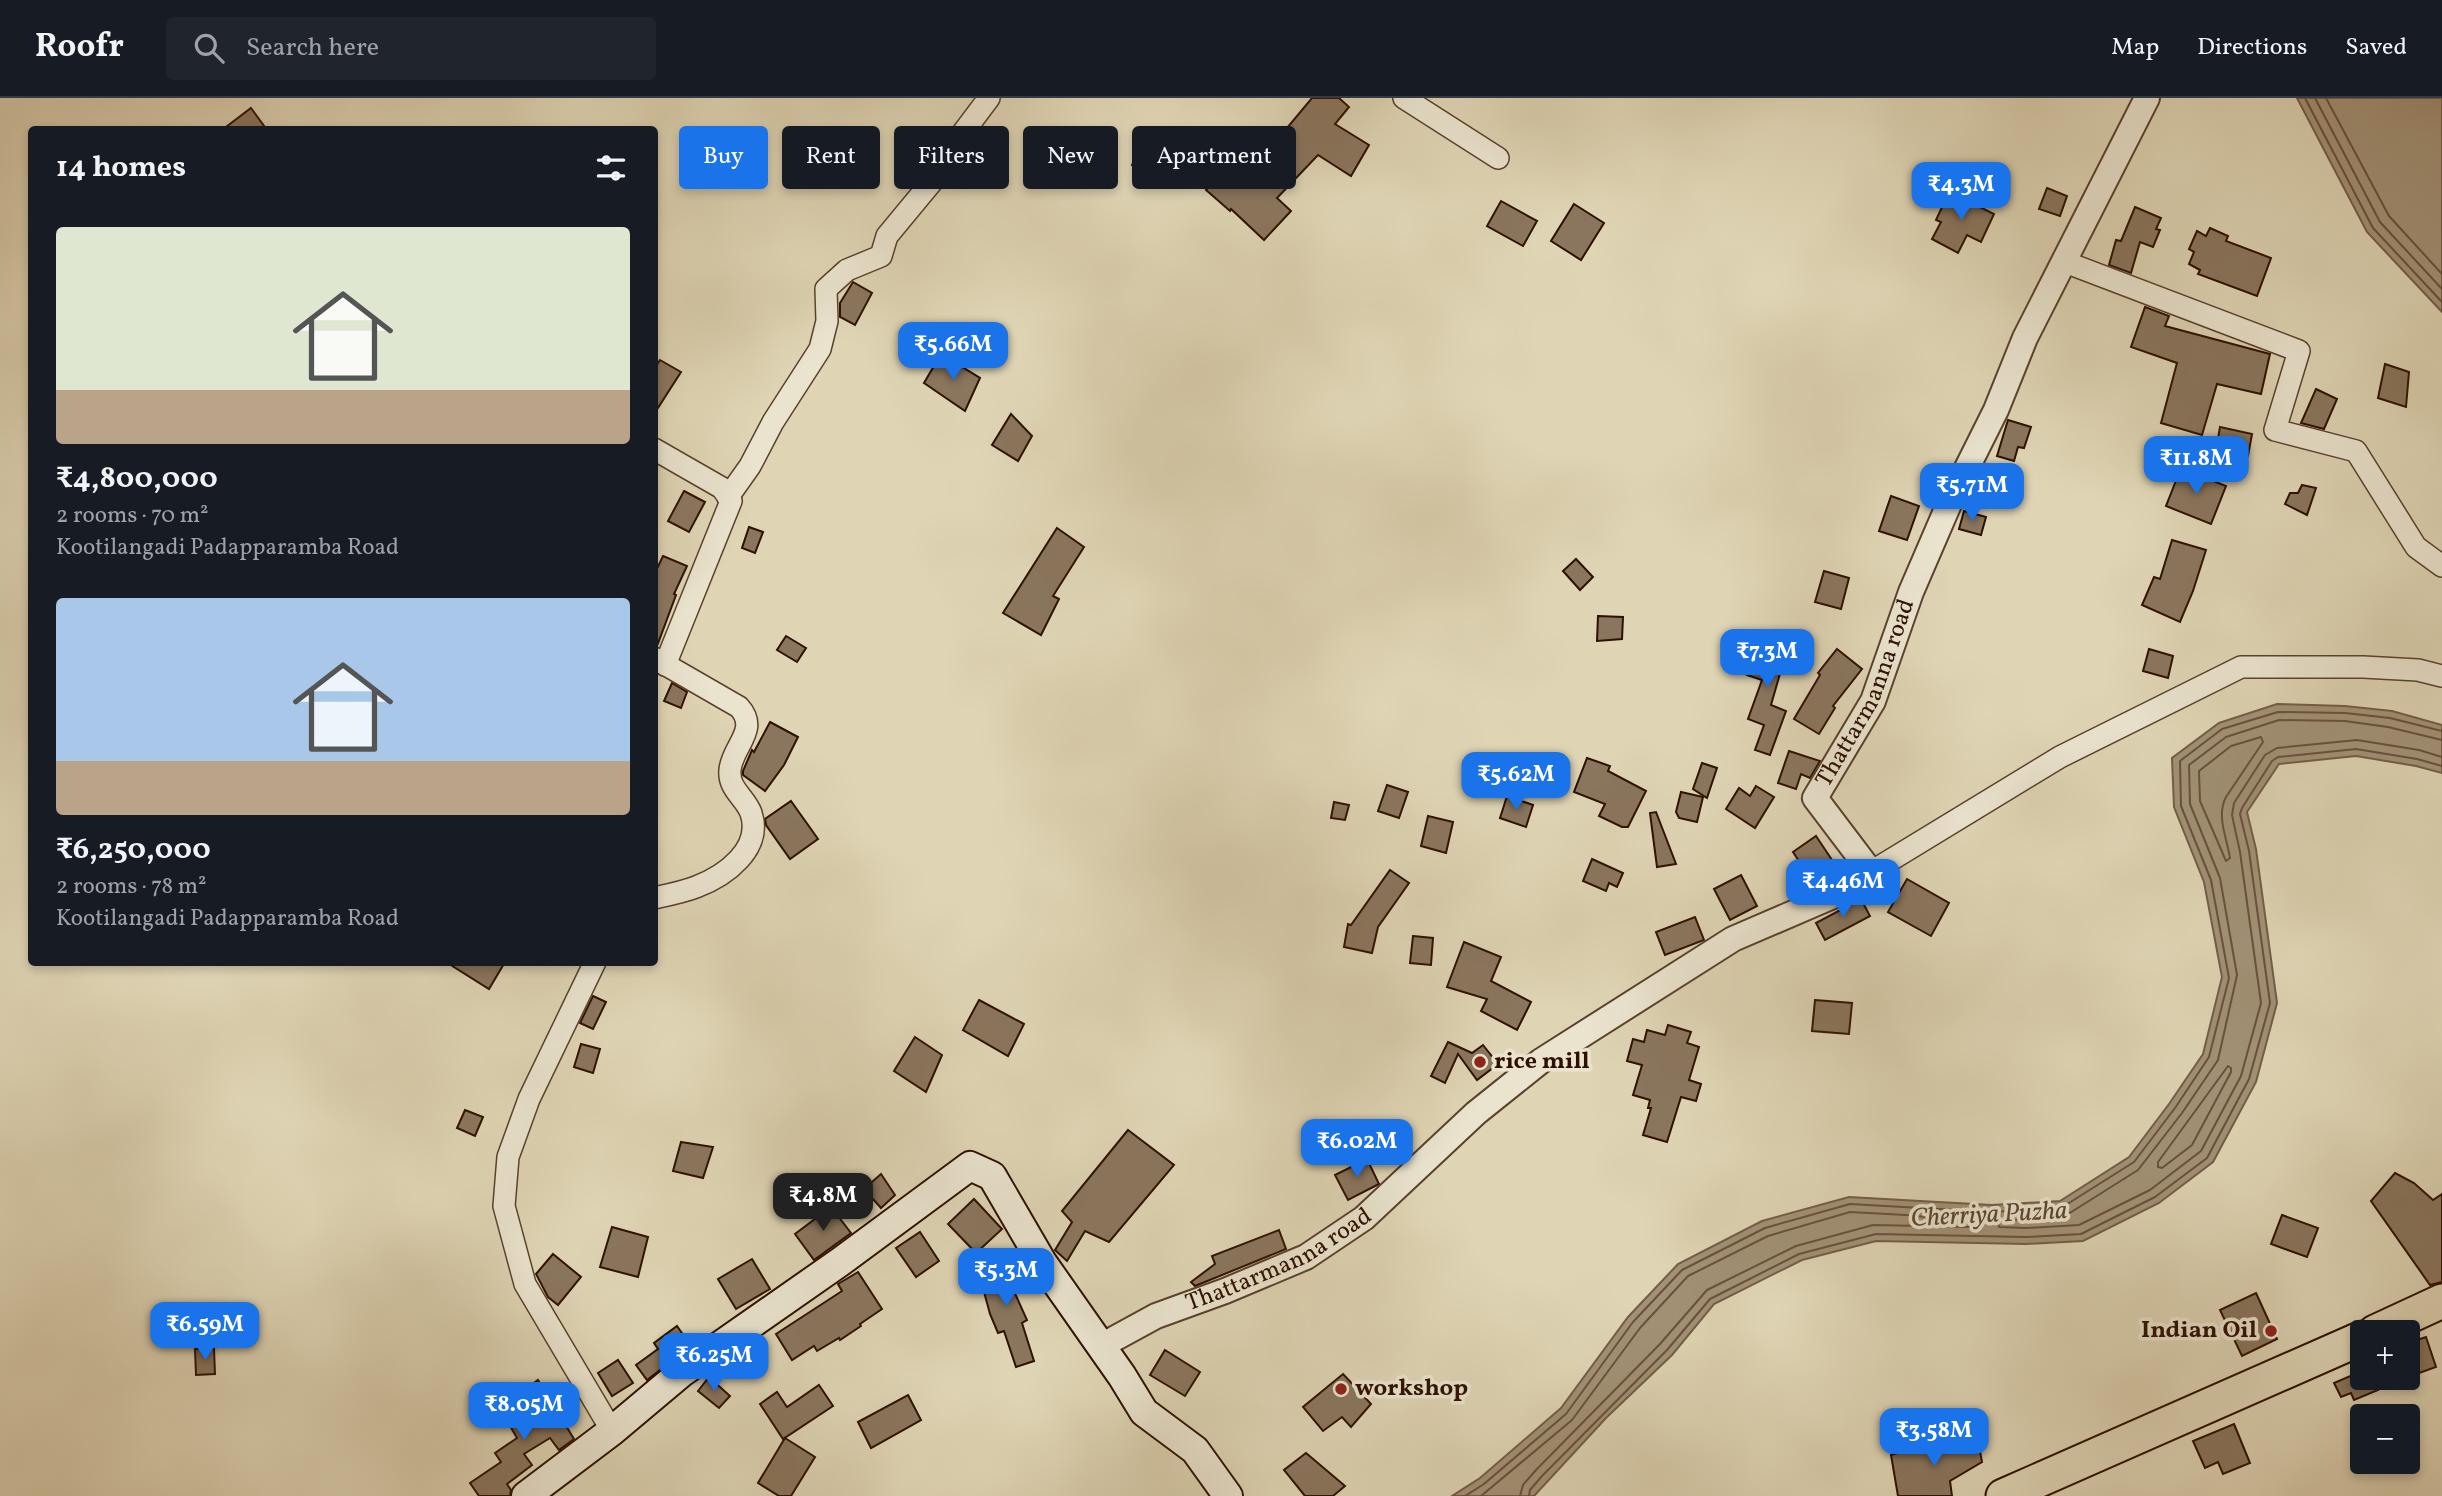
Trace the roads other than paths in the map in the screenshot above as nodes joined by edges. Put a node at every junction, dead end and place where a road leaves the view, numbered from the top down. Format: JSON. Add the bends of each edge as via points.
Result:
{"nodes":[{"id":1,"x":989,"y":98,"type":"edge"},
{"id":2,"x":1405,"y":98,"type":"edge"},
{"id":3,"x":2147,"y":98,"type":"edge"},
{"id":4,"x":1498,"y":158,"type":"dead end"},
{"id":5,"x":2065,"y":262,"type":"junction"},
{"id":6,"x":658,"y":451,"type":"edge"},
{"id":7,"x":728,"y":497,"type":"junction"},
{"id":8,"x":2442,"y":566,"type":"edge"},
{"id":9,"x":660,"y":661,"type":"edge"},
{"id":10,"x":2442,"y":676,"type":"edge"},
{"id":11,"x":1871,"y":872,"type":"junction"},
{"id":12,"x":658,"y":897,"type":"edge"},
{"id":13,"x":593,"y":966,"type":"edge"},
{"id":14,"x":2442,"y":1301,"type":"edge"},
{"id":15,"x":2401,"y":1320,"type":"edge"},
{"id":16,"x":2350,"y":1343,"type":"edge"},
{"id":17,"x":1101,"y":1346,"type":"junction"},
{"id":18,"x":612,"y":1430,"type":"junction"},
{"id":19,"x":526,"y":1496,"type":"edge"},
{"id":20,"x":1228,"y":1496,"type":"edge"},
{"id":21,"x":2003,"y":1496,"type":"edge"}],
"edges":[{"from":1,"to":7,"type":"street","via":[[935,178],[887,236],[881,256],[847,270],[825,289],[827,321],[820,349]]},
{"from":2,"to":4,"type":"street"},
{"from":3,"to":5,"type":"street","name":"Thattarmanna road"},
{"from":5,"to":8,"type":"street","via":[[2299,351],[2275,430],[2356,451],[2416,547]]},
{"from":5,"to":11,"type":"street","name":"Thattarmanna road","via":[[1949,504],[1911,592],[1873,701],[1815,797]]},
{"from":6,"to":7,"type":"street","via":[[722,488]]},
{"from":7,"to":9,"type":"street","via":[[732,501]]},
{"from":9,"to":12,"type":"street","via":[[746,715],[748,728],[730,774],[732,785],[751,812],[752,829],[750,845],[729,870],[696,887]]},
{"from":10,"to":11,"type":"street","via":[[2363,667],[2241,667],[2060,757]]},
{"from":11,"to":17,"type":"street","name":"Thattarmanna road","via":[[1840,893],[1733,939],[1541,1061],[1476,1113],[1364,1218],[1306,1257],[1156,1316]]},
{"from":13,"to":18,"type":"street","via":[[529,1099],[508,1157],[504,1206],[525,1284]]},
{"from":14,"to":15,"type":"highway"},
{"from":16,"to":21,"type":"highway"},
{"from":17,"to":18,"type":"main road","via":[[1042,1262],[992,1176],[970,1166],[681,1373]]},
{"from":17,"to":20,"type":"main road","via":[[1144,1412],[1195,1450]]},
{"from":18,"to":19,"type":"main road"}]}
